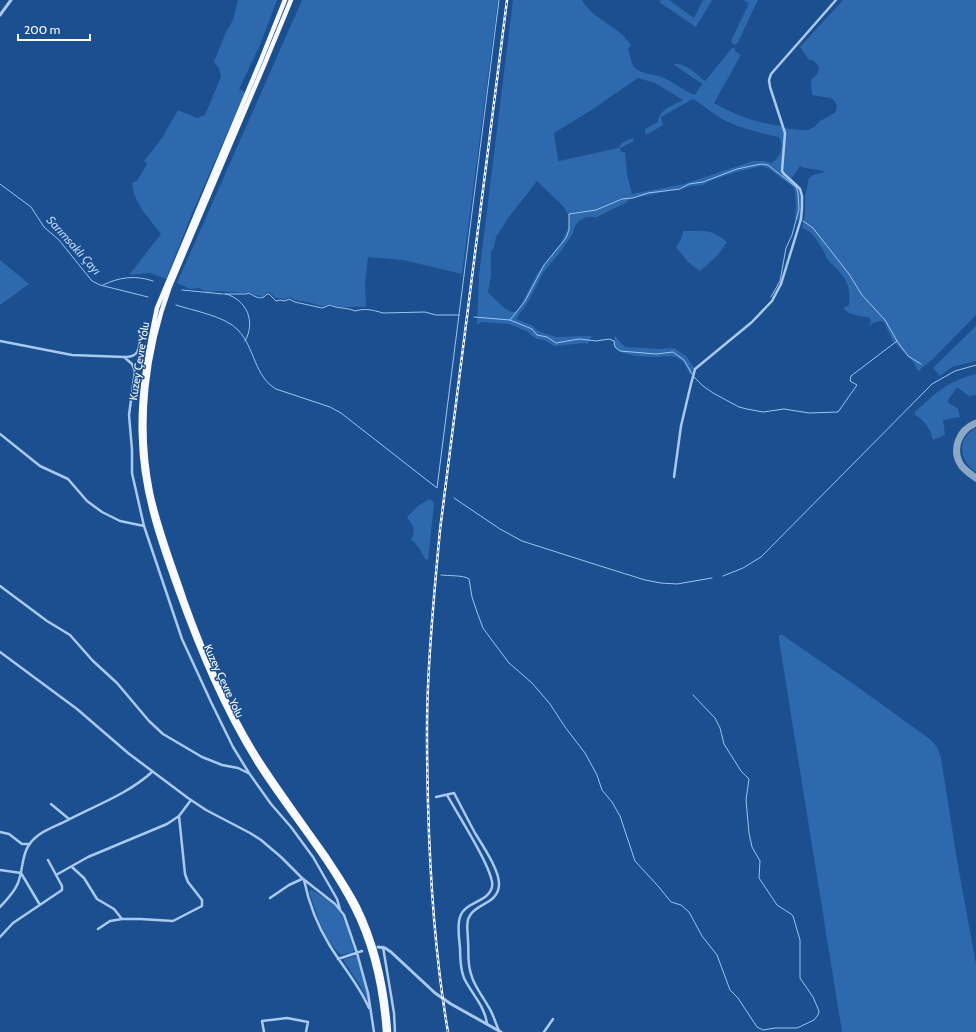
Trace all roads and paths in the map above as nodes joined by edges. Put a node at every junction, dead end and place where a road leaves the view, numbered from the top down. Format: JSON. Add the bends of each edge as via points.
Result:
{"nodes":[{"id":1,"x":11,"y":0,"type":"edge"},
{"id":2,"x":285,"y":0,"type":"edge"},
{"id":3,"x":290,"y":0,"type":"edge"},
{"id":4,"x":294,"y":0,"type":"edge"},
{"id":5,"x":836,"y":0,"type":"edge"},
{"id":6,"x":0,"y":15,"type":"edge"},
{"id":7,"x":265,"y":63,"type":"junction"},
{"id":8,"x":222,"y":159,"type":"junction"},
{"id":9,"x":159,"y":309,"type":"junction"},
{"id":10,"x":139,"y":331,"type":"dead end"},
{"id":11,"x":0,"y":341,"type":"edge"},
{"id":12,"x":124,"y":357,"type":"junction"},
{"id":13,"x":0,"y":434,"type":"edge"},
{"id":14,"x":674,"y":477,"type":"dead end"},
{"id":15,"x":144,"y":526,"type":"junction"},
{"id":16,"x":0,"y":586,"type":"edge"},
{"id":17,"x":0,"y":652,"type":"edge"},
{"id":18,"x":152,"y":772,"type":"junction"},
{"id":19,"x":248,"y":773,"type":"junction"},
{"id":20,"x":446,"y":795,"type":"junction"},
{"id":21,"x":436,"y":797,"type":"dead end"},
{"id":22,"x":191,"y":800,"type":"junction"},
{"id":23,"x":51,"y":804,"type":"dead end"},
{"id":24,"x":179,"y":816,"type":"junction"},
{"id":25,"x":69,"y":819,"type":"junction"},
{"id":26,"x":0,"y":832,"type":"edge"},
{"id":27,"x":30,"y":844,"type":"junction"},
{"id":28,"x":48,"y":860,"type":"dead end"},
{"id":29,"x":71,"y":867,"type":"junction"},
{"id":30,"x":0,"y":870,"type":"edge"},
{"id":31,"x":21,"y":873,"type":"junction"},
{"id":32,"x":56,"y":875,"type":"junction"},
{"id":33,"x":303,"y":879,"type":"junction"},
{"id":34,"x":270,"y":898,"type":"dead end"},
{"id":35,"x":1,"y":905,"type":"edge"},
{"id":36,"x":40,"y":905,"type":"junction"},
{"id":37,"x":340,"y":909,"type":"junction"},
{"id":38,"x":122,"y":919,"type":"junction"},
{"id":39,"x":98,"y":929,"type":"dead end"},
{"id":40,"x":0,"y":937,"type":"edge"},
{"id":41,"x":378,"y":947,"type":"dead end"},
{"id":42,"x":384,"y":948,"type":"junction"},
{"id":43,"x":362,"y":951,"type":"dead end"},
{"id":44,"x":356,"y":953,"type":"junction"},
{"id":45,"x":338,"y":959,"type":"junction"},
{"id":46,"x":372,"y":1014,"type":"junction"},
{"id":47,"x":553,"y":1019,"type":"dead end"},
{"id":48,"x":487,"y":1024,"type":"junction"},
{"id":49,"x":500,"y":1031,"type":"edge"},
{"id":50,"x":264,"y":1032,"type":"edge"},
{"id":51,"x":306,"y":1032,"type":"edge"},
{"id":52,"x":374,"y":1032,"type":"edge"},
{"id":53,"x":385,"y":1032,"type":"edge"},
{"id":54,"x":389,"y":1032,"type":"edge"},
{"id":55,"x":394,"y":1032,"type":"edge"},
{"id":56,"x":544,"y":1032,"type":"edge"}],
"edges":[{"from":1,"to":6,"type":"street"},
{"from":2,"to":8,"type":"highway"},
{"from":3,"to":7,"type":"highway"},
{"from":4,"to":7,"type":"highway"},
{"from":5,"to":14,"type":"street","via":[[771,74],[769,80],[785,133],[782,171],[799,187],[802,196],[801,219],[781,284],[774,298],[752,322],[695,369],[679,438]]},
{"from":7,"to":8,"type":"highway"},
{"from":8,"to":9,"type":"highway"},
{"from":9,"to":53,"type":"highway","name":"Kuzey Çevre Yolu","via":[[144,370],[140,426],[147,493],[159,538],[200,653],[232,719],[257,763],[354,907],[377,973]]},
{"from":9,"to":54,"type":"highway","name":"Kuzey Çevre Yolu","via":[[148,371],[144,426],[151,492],[165,543],[204,651],[235,717],[265,767],[340,876],[364,920],[381,971]]},
{"from":10,"to":12,"type":"street","via":[[140,339],[136,353]]},
{"from":11,"to":12,"type":"street","via":[[72,355]]},
{"from":12,"to":15,"type":"street","via":[[135,371],[129,415],[132,470]]},
{"from":13,"to":15,"type":"street","via":[[40,466],[68,479],[87,501],[102,512],[120,521]]},
{"from":15,"to":19,"type":"street","via":[[182,639]]},
{"from":16,"to":19,"type":"street","via":[[70,635],[163,734],[202,757]]},
{"from":17,"to":18,"type":"street","via":[[77,709]]},
{"from":18,"to":22,"type":"street"},
{"from":18,"to":25,"type":"street","via":[[118,794]]},
{"from":19,"to":37,"type":"street","via":[[313,857]]},
{"from":20,"to":21,"type":"street"},
{"from":20,"to":48,"type":"street","via":[[493,881],[490,893],[466,908],[459,922],[462,973],[483,1010]]},
{"from":20,"to":49,"type":"street","via":[[454,793],[485,847],[499,881],[494,898],[469,916],[467,930],[471,976]]},
{"from":22,"to":24,"type":"street"},
{"from":22,"to":33,"type":"street","via":[[256,836]]},
{"from":23,"to":25,"type":"street"},
{"from":24,"to":29,"type":"street"},
{"from":24,"to":38,"type":"street","via":[[185,874],[202,900],[202,906],[173,921]]},
{"from":25,"to":27,"type":"street","via":[[41,834]]},
{"from":26,"to":27,"type":"street","via":[[9,834],[22,844]]},
{"from":27,"to":31,"type":"street","via":[[24,855]]},
{"from":28,"to":32,"type":"street"},
{"from":29,"to":32,"type":"street"},
{"from":29,"to":38,"type":"street","via":[[84,878],[97,898],[114,909]]},
{"from":30,"to":31,"type":"street"},
{"from":31,"to":35,"type":"street","via":[[15,889]]},
{"from":31,"to":36,"type":"street"},
{"from":32,"to":36,"type":"street","via":[[62,889]]},
{"from":33,"to":34,"type":"street"},
{"from":33,"to":37,"type":"street"},
{"from":33,"to":45,"type":"street","via":[[321,932]]},
{"from":36,"to":40,"type":"street","via":[[9,927]]},
{"from":37,"to":44,"type":"street"},
{"from":38,"to":39,"type":"street","via":[[110,921]]},
{"from":41,"to":42,"type":"street"},
{"from":42,"to":48,"type":"street","via":[[435,993]]},
{"from":42,"to":55,"type":"street","via":[[394,1013]]},
{"from":43,"to":44,"type":"street"},
{"from":44,"to":45,"type":"street"},
{"from":44,"to":46,"type":"street"},
{"from":45,"to":46,"type":"street","via":[[358,985]]},
{"from":46,"to":52,"type":"street"},
{"from":47,"to":56,"type":"street"},
{"from":48,"to":49,"type":"street"},
{"from":50,"to":51,"type":"street","via":[[262,1021],[286,1018],[308,1022]]}]}
